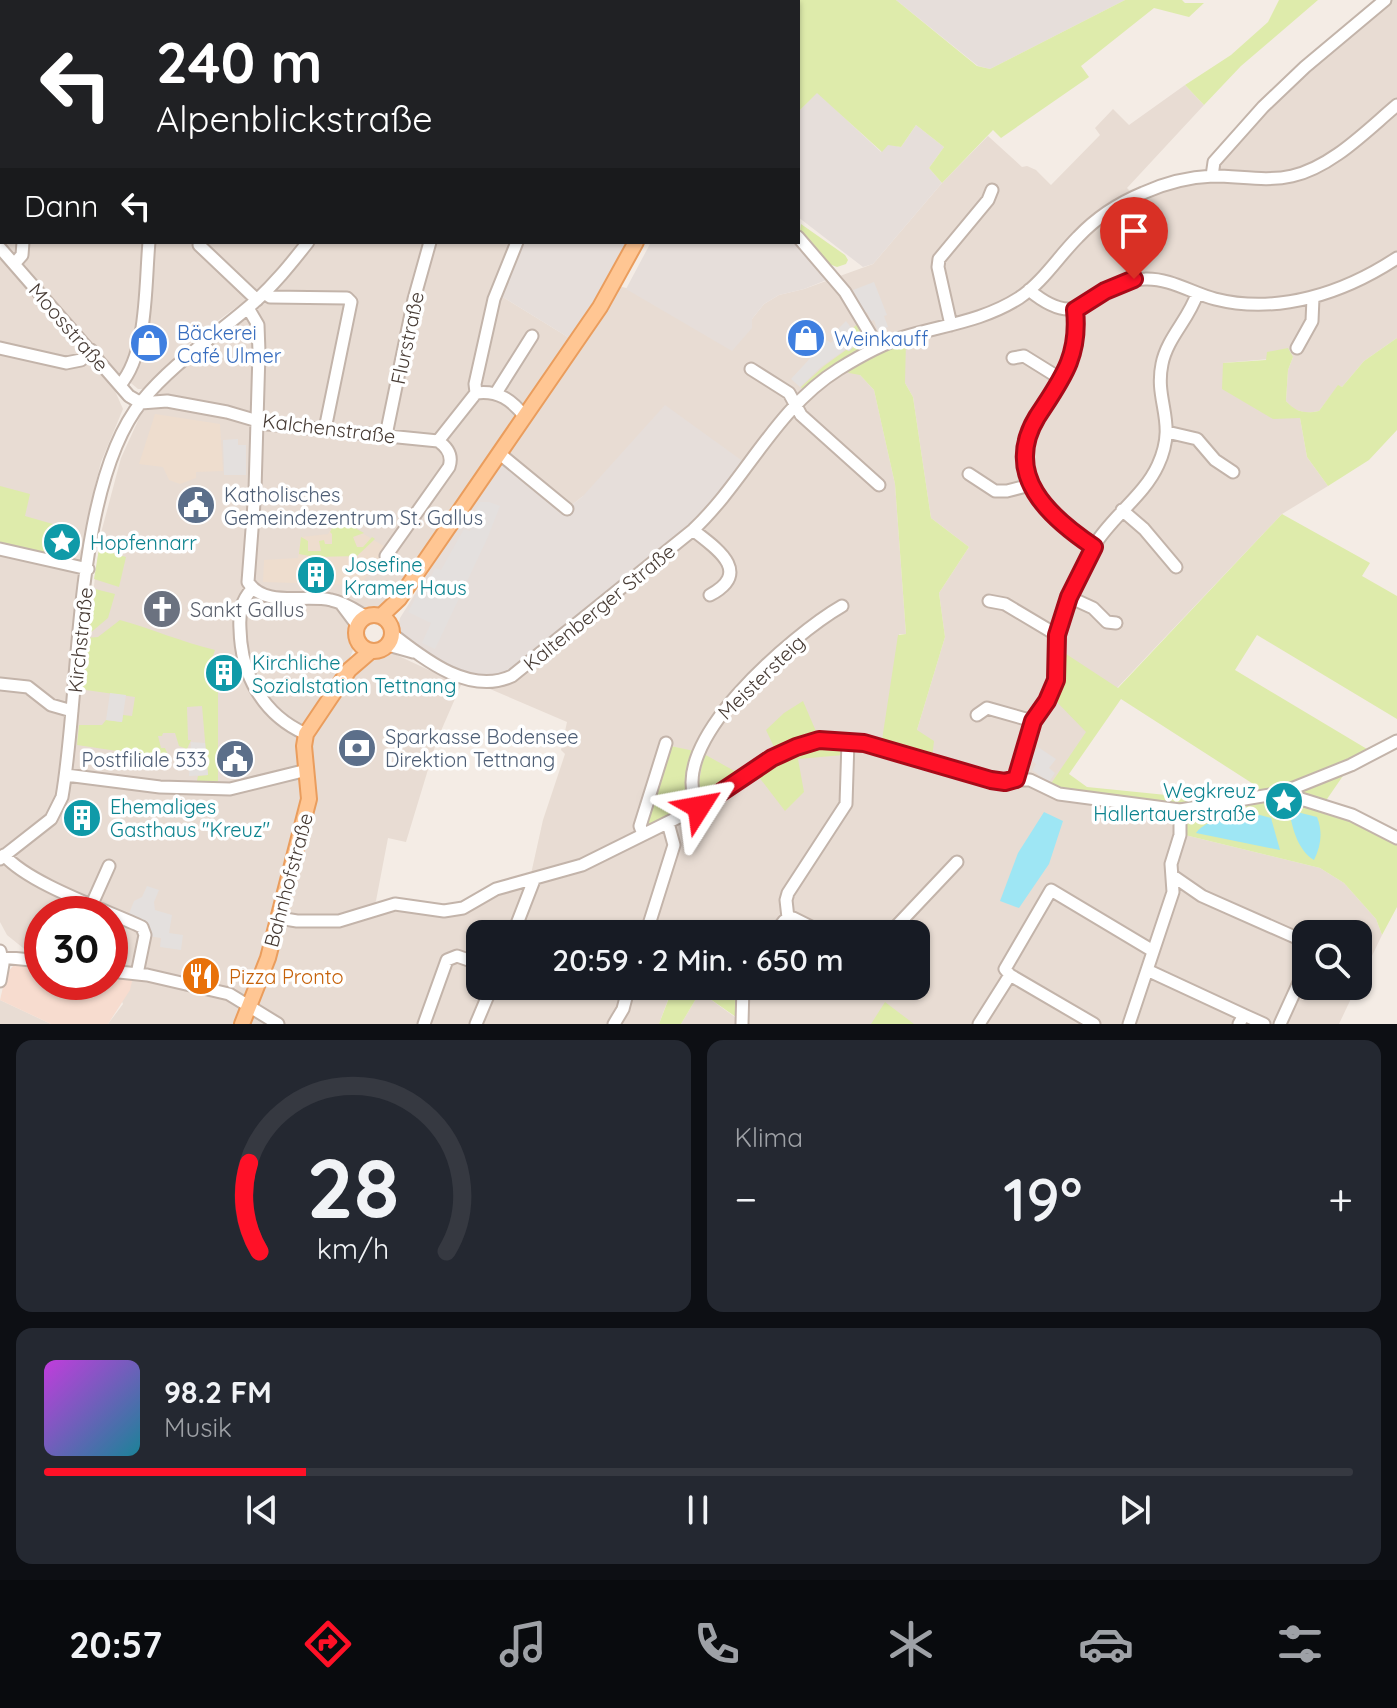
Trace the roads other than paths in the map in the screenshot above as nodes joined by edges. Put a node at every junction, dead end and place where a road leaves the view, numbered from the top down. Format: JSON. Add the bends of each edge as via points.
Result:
{"nodes":[{"id":1,"x":1385,"y":0,"type":"edge"},
{"id":2,"x":1397,"y":105,"type":"edge"},
{"id":3,"x":1212,"y":176,"type":"junction"},
{"id":4,"x":992,"y":190,"type":"dead end"},
{"id":5,"x":800,"y":239,"type":"edge"},
{"id":6,"x":23,"y":244,"type":"edge"},
{"id":7,"x":149,"y":244,"type":"edge"},
{"id":8,"x":306,"y":244,"type":"edge"},
{"id":9,"x":429,"y":244,"type":"edge"},
{"id":10,"x":516,"y":244,"type":"edge"},
{"id":11,"x":635,"y":244,"type":"edge"},
{"id":12,"x":199,"y":245,"type":"dead end"},
{"id":13,"x":0,"y":248,"type":"edge"},
{"id":14,"x":1397,"y":258,"type":"edge"},
{"id":15,"x":14,"y":264,"type":"junction"},
{"id":16,"x":1029,"y":290,"type":"junction"},
{"id":17,"x":1197,"y":294,"type":"junction"},
{"id":18,"x":1313,"y":298,"type":"junction"},
{"id":19,"x":256,"y":300,"type":"junction"},
{"id":20,"x":1075,"y":310,"type":"junction"},
{"id":21,"x":951,"y":325,"type":"junction"},
{"id":22,"x":532,"y":336,"type":"dead end"},
{"id":23,"x":878,"y":347,"type":"junction"},
{"id":24,"x":0,"y":348,"type":"edge"},
{"id":25,"x":1297,"y":348,"type":"dead end"},
{"id":26,"x":91,"y":350,"type":"junction"},
{"id":27,"x":1013,"y":358,"type":"dead end"},
{"id":28,"x":751,"y":369,"type":"dead end"},
{"id":29,"x":1061,"y":379,"type":"junction"},
{"id":30,"x":120,"y":385,"type":"junction"},
{"id":31,"x":476,"y":393,"type":"junction"},
{"id":32,"x":496,"y":393,"type":"junction"},
{"id":33,"x":141,"y":403,"type":"junction"},
{"id":34,"x":795,"y":405,"type":"junction"},
{"id":35,"x":525,"y":417,"type":"junction"},
{"id":36,"x":258,"y":421,"type":"junction"},
{"id":37,"x":325,"y":429,"type":"junction"},
{"id":38,"x":1167,"y":432,"type":"junction"},
{"id":39,"x":386,"y":435,"type":"junction"},
{"id":40,"x":438,"y":441,"type":"junction"},
{"id":41,"x":500,"y":454,"type":"junction"},
{"id":42,"x":1233,"y":472,"type":"dead end"},
{"id":43,"x":969,"y":474,"type":"dead end"},
{"id":44,"x":879,"y":485,"type":"dead end"},
{"id":45,"x":1030,"y":485,"type":"junction"},
{"id":46,"x":567,"y":509,"type":"dead end"},
{"id":47,"x":1122,"y":510,"type":"junction"},
{"id":48,"x":693,"y":530,"type":"junction"},
{"id":49,"x":1094,"y":547,"type":"junction"},
{"id":50,"x":0,"y":549,"type":"edge"},
{"id":51,"x":386,"y":556,"type":"dead end"},
{"id":52,"x":1176,"y":567,"type":"dead end"},
{"id":53,"x":88,"y":569,"type":"junction"},
{"id":54,"x":252,"y":589,"type":"junction"},
{"id":55,"x":710,"y":595,"type":"dead end"},
{"id":56,"x":1069,"y":597,"type":"junction"},
{"id":57,"x":989,"y":601,"type":"dead end"},
{"id":58,"x":842,"y":606,"type":"dead end"},
{"id":59,"x":361,"y":621,"type":"junction"},
{"id":60,"x":1116,"y":623,"type":"dead end"},
{"id":61,"x":388,"y":630,"type":"junction"},
{"id":62,"x":1057,"y":635,"type":"junction"},
{"id":63,"x":358,"y":641,"type":"junction"},
{"id":64,"x":371,"y":651,"type":"junction"},
{"id":65,"x":349,"y":670,"type":"junction"},
{"id":66,"x":0,"y":684,"type":"edge"},
{"id":67,"x":72,"y":711,"type":"junction"},
{"id":68,"x":977,"y":715,"type":"dead end"},
{"id":69,"x":1033,"y":721,"type":"junction"},
{"id":70,"x":306,"y":734,"type":"junction"},
{"id":71,"x":848,"y":741,"type":"junction"},
{"id":72,"x":1397,"y":741,"type":"edge"},
{"id":73,"x":666,"y":743,"type":"dead end"},
{"id":74,"x":307,"y":770,"type":"junction"},
{"id":75,"x":66,"y":775,"type":"junction"},
{"id":76,"x":1016,"y":779,"type":"junction"},
{"id":77,"x":1281,"y":793,"type":"junction"},
{"id":78,"x":699,"y":807,"type":"junction"},
{"id":79,"x":1180,"y":810,"type":"junction"},
{"id":80,"x":668,"y":823,"type":"junction"},
{"id":81,"x":643,"y":834,"type":"junction"},
{"id":82,"x":1397,"y":838,"type":"edge"},
{"id":83,"x":2,"y":857,"type":"edge"},
{"id":84,"x":957,"y":862,"type":"dead end"},
{"id":85,"x":109,"y":866,"type":"dead end"},
{"id":86,"x":1173,"y":876,"type":"junction"},
{"id":87,"x":534,"y":880,"type":"junction"},
{"id":88,"x":74,"y":896,"type":"edge"},
{"id":89,"x":96,"y":896,"type":"edge"},
{"id":90,"x":279,"y":918,"type":"junction"},
{"id":91,"x":788,"y":918,"type":"joint"},
{"id":92,"x":518,"y":920,"type":"edge"},
{"id":93,"x":650,"y":920,"type":"edge"},
{"id":94,"x":797,"y":920,"type":"edge"},
{"id":95,"x":902,"y":920,"type":"edge"},
{"id":96,"x":128,"y":921,"type":"edge"},
{"id":97,"x":1292,"y":936,"type":"edge"},
{"id":98,"x":1153,"y":951,"type":"junction"},
{"id":99,"x":1,"y":955,"type":"edge"},
{"id":100,"x":24,"y":958,"type":"edge"},
{"id":101,"x":466,"y":959,"type":"edge"},
{"id":102,"x":1147,"y":970,"type":"junction"},
{"id":103,"x":128,"y":973,"type":"edge"},
{"id":104,"x":137,"y":974,"type":"junction"},
{"id":105,"x":1010,"y":975,"type":"junction"},
{"id":106,"x":0,"y":981,"type":"edge"},
{"id":107,"x":1292,"y":998,"type":"edge"},
{"id":108,"x":486,"y":1000,"type":"edge"},
{"id":109,"x":625,"y":1000,"type":"edge"},
{"id":110,"x":743,"y":1000,"type":"edge"},
{"id":111,"x":250,"y":1004,"type":"junction"},
{"id":112,"x":1242,"y":1019,"type":"edge"},
{"id":113,"x":242,"y":1024,"type":"edge"},
{"id":114,"x":278,"y":1024,"type":"edge"},
{"id":115,"x":424,"y":1024,"type":"edge"},
{"id":116,"x":476,"y":1024,"type":"edge"},
{"id":117,"x":614,"y":1024,"type":"edge"},
{"id":118,"x":742,"y":1024,"type":"edge"},
{"id":119,"x":979,"y":1024,"type":"edge"},
{"id":120,"x":1094,"y":1024,"type":"edge"},
{"id":121,"x":1129,"y":1024,"type":"edge"},
{"id":122,"x":1264,"y":1024,"type":"edge"},
{"id":123,"x":1280,"y":1024,"type":"edge"}],
"edges":[{"from":1,"to":3,"type":"street","via":[[1263,107],[1214,162]]},
{"from":2,"to":3,"type":"street","name":"Kaltenberger Straße","via":[[1305,172],[1283,178]]},
{"from":3,"to":16,"type":"street","name":"Kaltenberger Straße","via":[[1174,182],[1114,208],[1077,237]]},
{"from":4,"to":21,"type":"street","via":[[939,259]]},
{"from":5,"to":23,"type":"street","via":[[845,292]]},
{"from":6,"to":15,"type":"street"},
{"from":7,"to":30,"type":"street","via":[[140,336],[131,372]]},
{"from":8,"to":19,"type":"street","name":"Kirchstraße"},
{"from":9,"to":39,"type":"street","name":"Flurstraße"},
{"from":10,"to":31,"type":"street","via":[[494,299]]},
{"from":11,"to":35,"type":"main road","via":[[600,307]]},
{"from":12,"to":19,"type":"street"},
{"from":13,"to":15,"type":"street","name":"Moosstraße"},
{"from":14,"to":18,"type":"street"},
{"from":15,"to":26,"type":"street","name":"Moosstraße"},
{"from":16,"to":20,"type":"street","via":[[1055,308]]},
{"from":16,"to":21,"type":"street","name":"Kaltenberger Straße","via":[[990,314]]},
{"from":17,"to":18,"type":"street","via":[[1250,305]]},
{"from":17,"to":20,"type":"street","via":[[1161,280],[1134,279]]},
{"from":17,"to":38,"type":"street","via":[[1162,363]]},
{"from":18,"to":25,"type":"street","via":[[1312,321]]},
{"from":19,"to":33,"type":"street","name":"Kirchstraße","via":[[177,365]]},
{"from":19,"to":36,"type":"street"},
{"from":19,"to":37,"type":"street","via":[[351,302]]},
{"from":20,"to":29,"type":"street","via":[[1073,353]]},
{"from":21,"to":23,"type":"street","name":"Kaltenberger Straße"},
{"from":22,"to":32,"type":"street"},
{"from":23,"to":34,"type":"street","name":"Kaltenberger Straße","via":[[829,376]]},
{"from":24,"to":26,"type":"street","via":[[66,363],[81,360]]},
{"from":26,"to":30,"type":"street","name":"Moosstraße"},
{"from":27,"to":29,"type":"street","via":[[1024,356]]},
{"from":28,"to":34,"type":"street","via":[[789,393]]},
{"from":29,"to":45,"type":"street","via":[[1029,437],[1025,459]]},
{"from":30,"to":33,"type":"street","name":"Moosstraße"},
{"from":31,"to":32,"type":"street"},
{"from":31,"to":40,"type":"street"},
{"from":32,"to":35,"type":"street"},
{"from":33,"to":36,"type":"street","name":"Kalchenstraße","via":[[167,401]]},
{"from":33,"to":53,"type":"street","name":"Kirchstraße","via":[[114,453]]},
{"from":34,"to":44,"type":"street"},
{"from":34,"to":48,"type":"street","name":"Kaltenberger Straße"},
{"from":35,"to":41,"type":"main road"},
{"from":36,"to":37,"type":"street","name":"Kalchenstraße"},
{"from":36,"to":54,"type":"street","via":[[246,575]]},
{"from":37,"to":39,"type":"street","name":"Kalchenstraße"},
{"from":38,"to":42,"type":"street","via":[[1193,436]]},
{"from":38,"to":47,"type":"street","via":[[1157,469]]},
{"from":39,"to":40,"type":"street","name":"Kalchenstraße"},
{"from":40,"to":51,"type":"street","via":[[447,450],[449,467]]},
{"from":41,"to":46,"type":"street"},
{"from":41,"to":61,"type":"main road","via":[[399,599]]},
{"from":43,"to":45,"type":"street","via":[[995,491]]},
{"from":45,"to":49,"type":"street","via":[[1060,523]]},
{"from":47,"to":49,"type":"street"},
{"from":47,"to":52,"type":"street"},
{"from":48,"to":55,"type":"street","name":"Kaltenberger Straße","via":[[730,568],[725,584]]},
{"from":48,"to":61,"type":"street","name":"Kaltenberger Straße","via":[[504,680],[462,676],[413,652]]},
{"from":49,"to":56,"type":"street"},
{"from":50,"to":53,"type":"street"},
{"from":53,"to":67,"type":"street","name":"Kirchstraße"},
{"from":54,"to":59,"type":"street","via":[[264,596],[325,599],[341,604]]},
{"from":54,"to":70,"type":"street","via":[[243,598],[240,621],[247,672],[267,707]]},
{"from":56,"to":60,"type":"street"},
{"from":56,"to":62,"type":"street"},
{"from":57,"to":62,"type":"street","via":[[1005,604]]},
{"from":58,"to":78,"type":"street","name":"Meistersteig","via":[[767,666],[714,723],[699,750],[692,783]]},
{"from":59,"to":61,"type":"main road"},
{"from":59,"to":63,"type":"main road"},
{"from":61,"to":64,"type":"main road","via":[[380,650]]},
{"from":62,"to":69,"type":"street","via":[[1056,680]]},
{"from":63,"to":64,"type":"main road"},
{"from":63,"to":65,"type":"main road"},
{"from":64,"to":65,"type":"main road"},
{"from":65,"to":70,"type":"main road"},
{"from":66,"to":67,"type":"street","via":[[28,687],[51,705]]},
{"from":67,"to":75,"type":"street","name":"Kirchstraße"},
{"from":68,"to":69,"type":"street","via":[[987,708]]},
{"from":69,"to":76,"type":"street"},
{"from":70,"to":74,"type":"main road","name":"Bahnhofstraße"},
{"from":71,"to":76,"type":"street","via":[[991,780]]},
{"from":71,"to":78,"type":"street","via":[[819,740],[796,747]]},
{"from":71,"to":91,"type":"street","via":[[846,804],[788,893]]},
{"from":72,"to":77,"type":"street"},
{"from":73,"to":81,"type":"street","via":[[640,826]]},
{"from":74,"to":75,"type":"street","via":[[230,789]]},
{"from":74,"to":90,"type":"main road","name":"Bahnhofstraße","via":[[309,799]]},
{"from":75,"to":83,"type":"street","name":"Kirchstraße","via":[[54,815]]},
{"from":76,"to":79,"type":"street","via":[[1059,794]]},
{"from":77,"to":79,"type":"street"},
{"from":77,"to":82,"type":"street","via":[[1352,815]]},
{"from":78,"to":80,"type":"street"},
{"from":79,"to":86,"type":"street"},
{"from":80,"to":81,"type":"street"},
{"from":80,"to":93,"type":"street","via":[[674,845]]},
{"from":81,"to":87,"type":"street","via":[[582,865]]},
{"from":83,"to":88,"type":"street"},
{"from":84,"to":95,"type":"street"},
{"from":85,"to":89,"type":"street"},
{"from":86,"to":97,"type":"street","via":[[1202,896]]},
{"from":86,"to":98,"type":"street","via":[[1173,892]]},
{"from":87,"to":90,"type":"street","via":[[496,889],[455,910],[395,904],[339,921]]},
{"from":87,"to":92,"type":"street"},
{"from":90,"to":111,"type":"main road","name":"Bahnhofstraße"},
{"from":91,"to":94,"type":"street"},
{"from":96,"to":104,"type":"street","via":[[146,931]]},
{"from":98,"to":102,"type":"street"},
{"from":98,"to":105,"type":"street","via":[[1051,890],[1006,965]]},
{"from":99,"to":100,"type":"street"},
{"from":99,"to":106,"type":"street"},
{"from":101,"to":115,"type":"street","via":[[447,960]]},
{"from":102,"to":112,"type":"street"},
{"from":102,"to":121,"type":"street"},
{"from":103,"to":104,"type":"street"},
{"from":104,"to":111,"type":"street","via":[[229,994]]},
{"from":105,"to":119,"type":"street"},
{"from":105,"to":120,"type":"street"},
{"from":107,"to":123,"type":"street"},
{"from":108,"to":116,"type":"street"},
{"from":109,"to":117,"type":"street"},
{"from":110,"to":118,"type":"street"},
{"from":111,"to":113,"type":"main road","name":"Bahnhofstraße"},
{"from":111,"to":114,"type":"street"},
{"from":112,"to":122,"type":"street"}]}
